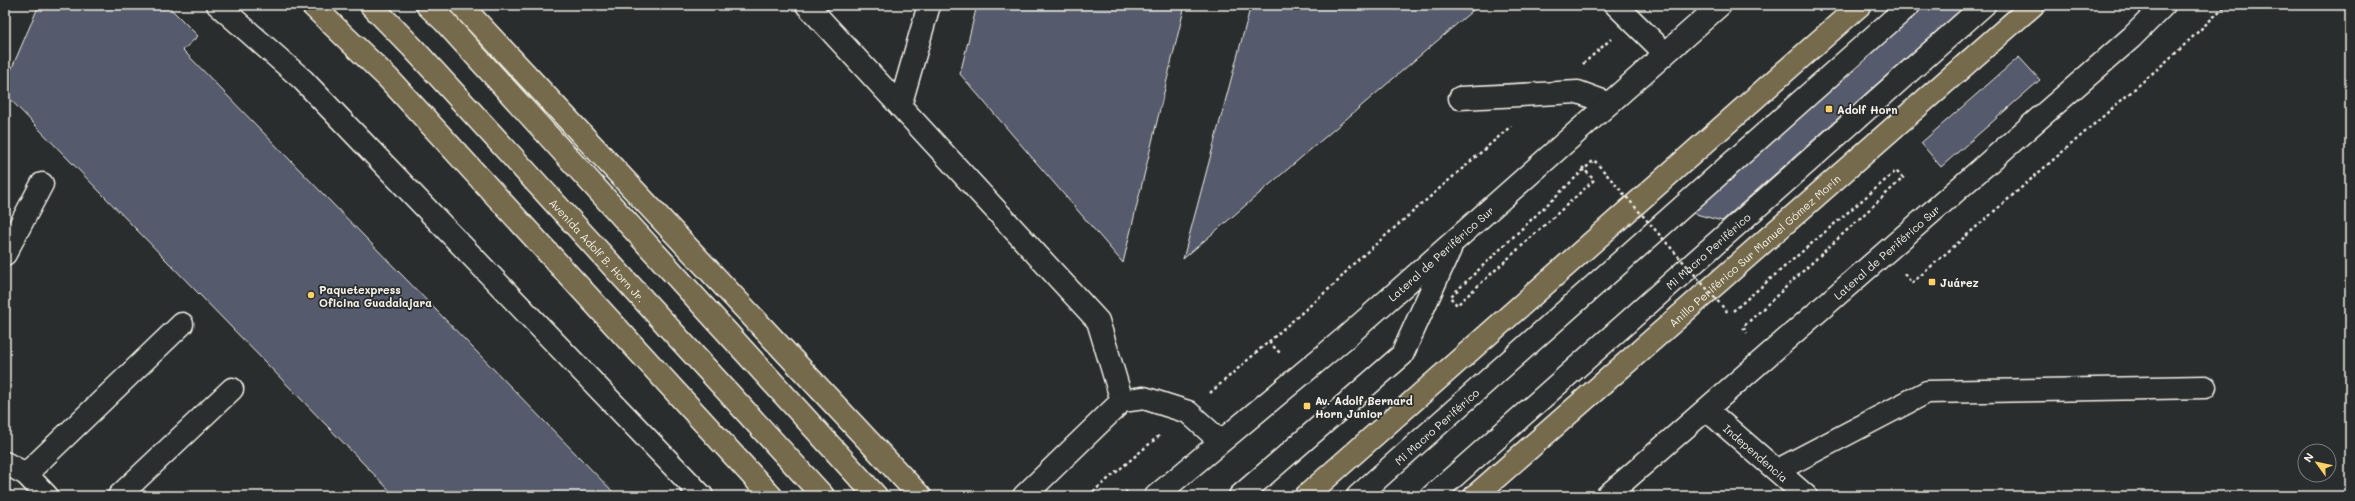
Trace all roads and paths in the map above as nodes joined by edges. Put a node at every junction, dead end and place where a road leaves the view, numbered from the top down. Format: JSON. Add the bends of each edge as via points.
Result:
{"nodes":[{"id":1,"x":218,"y":5,"type":"edge"},
{"id":2,"x":312,"y":5,"type":"edge"},
{"id":3,"x":371,"y":5,"type":"edge"},
{"id":4,"x":427,"y":5,"type":"edge"},
{"id":5,"x":461,"y":5,"type":"edge"},
{"id":6,"x":807,"y":5,"type":"edge"},
{"id":7,"x":929,"y":5,"type":"edge"},
{"id":8,"x":1616,"y":5,"type":"edge"},
{"id":9,"x":1720,"y":5,"type":"edge"},
{"id":10,"x":1860,"y":5,"type":"edge"},
{"id":11,"x":1909,"y":5,"type":"edge"},
{"id":12,"x":1984,"y":5,"type":"edge"},
{"id":13,"x":2033,"y":5,"type":"edge"},
{"id":14,"x":2164,"y":5,"type":"edge"},
{"id":15,"x":1632,"y":21,"type":"junction"},
{"id":16,"x":1665,"y":53,"type":"junction"},
{"id":17,"x":1548,"y":94,"type":"junction"},
{"id":18,"x":1460,"y":98,"type":"dead end"},
{"id":19,"x":1608,"y":103,"type":"junction"},
{"id":20,"x":900,"y":106,"type":"junction"},
{"id":21,"x":1513,"y":125,"type":"dead end"},
{"id":22,"x":1578,"y":163,"type":"dead end"},
{"id":23,"x":42,"y":184,"type":"dead end"},
{"id":24,"x":1454,"y":240,"type":"junction"},
{"id":25,"x":5,"y":254,"type":"edge"},
{"id":26,"x":182,"y":324,"type":"dead end"},
{"id":27,"x":1743,"y":328,"type":"dead end"},
{"id":28,"x":2205,"y":388,"type":"dead end"},
{"id":29,"x":232,"y":390,"type":"dead end"},
{"id":30,"x":1122,"y":401,"type":"junction"},
{"id":31,"x":1707,"y":410,"type":"junction"},
{"id":32,"x":1188,"y":412,"type":"junction"},
{"id":33,"x":1220,"y":441,"type":"junction"},
{"id":34,"x":5,"y":464,"type":"edge"},
{"id":35,"x":1778,"y":470,"type":"junction"},
{"id":36,"x":26,"y":474,"type":"junction"},
{"id":37,"x":875,"y":495,"type":"edge"},
{"id":38,"x":47,"y":496,"type":"edge"},
{"id":39,"x":119,"y":496,"type":"edge"},
{"id":40,"x":702,"y":496,"type":"edge"},
{"id":41,"x":771,"y":496,"type":"edge"},
{"id":42,"x":823,"y":496,"type":"edge"},
{"id":43,"x":920,"y":496,"type":"edge"},
{"id":44,"x":1024,"y":496,"type":"edge"},
{"id":45,"x":1088,"y":496,"type":"edge"},
{"id":46,"x":1156,"y":496,"type":"edge"},
{"id":47,"x":1240,"y":496,"type":"edge"},
{"id":48,"x":1306,"y":496,"type":"edge"},
{"id":49,"x":1358,"y":496,"type":"edge"},
{"id":50,"x":1432,"y":496,"type":"edge"},
{"id":51,"x":1475,"y":496,"type":"edge"},
{"id":52,"x":1607,"y":496,"type":"edge"},
{"id":53,"x":1806,"y":496,"type":"edge"}],
"edges":[{"from":1,"to":40,"type":"street","via":[[303,80]]},
{"from":2,"to":41,"type":"main road","via":[[388,78]]},
{"from":3,"to":42,"type":"main road","name":"Avenida Adolf B. Horn Jr.","via":[[418,53]]},
{"from":4,"to":37,"type":"main road"},
{"from":5,"to":43,"type":"main road"},
{"from":6,"to":20,"type":"street"},
{"from":7,"to":20,"type":"street"},
{"from":8,"to":15,"type":"street"},
{"from":9,"to":16,"type":"street","name":"Lateral de Periférico Sur"},
{"from":10,"to":48,"type":"main road"},
{"from":11,"to":49,"type":"street","name":"Mi Macro Periférico"},
{"from":12,"to":50,"type":"street","name":"Mi Macro Periférico"},
{"from":13,"to":51,"type":"main road","name":"Anillo Periférico Sur Manuel Gómez Morín"},
{"from":14,"to":31,"type":"street","name":"Lateral de Periférico Sur","via":[[2132,37]]},
{"from":15,"to":16,"type":"street"},
{"from":15,"to":17,"type":"path"},
{"from":16,"to":19,"type":"street","name":"Lateral de Periférico Sur"},
{"from":17,"to":18,"type":"street"},
{"from":17,"to":19,"type":"street","via":[[1578,92]]},
{"from":19,"to":24,"type":"street","name":"Lateral de Periférico Sur"},
{"from":20,"to":30,"type":"street","via":[[1098,321]]},
{"from":21,"to":32,"type":"path"},
{"from":22,"to":27,"type":"path","bridge":true,"via":[[1594,180],[1457,305],[1450,297],[1594,160],[1729,314],[1896,171],[1903,178]]},
{"from":23,"to":25,"type":"street"},
{"from":24,"to":33,"type":"street","name":"Lateral de Periférico Sur","via":[[1345,338]]},
{"from":24,"to":47,"type":"street","via":[[1402,355]]},
{"from":26,"to":36,"type":"street"},
{"from":28,"to":35,"type":"street","via":[[1928,392]]},
{"from":29,"to":39,"type":"street"},
{"from":30,"to":32,"type":"street","via":[[1144,398]]},
{"from":30,"to":44,"type":"street"},
{"from":31,"to":35,"type":"street","name":"Independencia"},
{"from":31,"to":52,"type":"street","name":"Lateral de Periférico Sur"},
{"from":32,"to":33,"type":"street"},
{"from":32,"to":45,"type":"path"},
{"from":33,"to":46,"type":"street","name":"Lateral de Periférico Sur"},
{"from":34,"to":36,"type":"street"},
{"from":35,"to":53,"type":"street","name":"Independencia"},
{"from":36,"to":38,"type":"street"}]}
